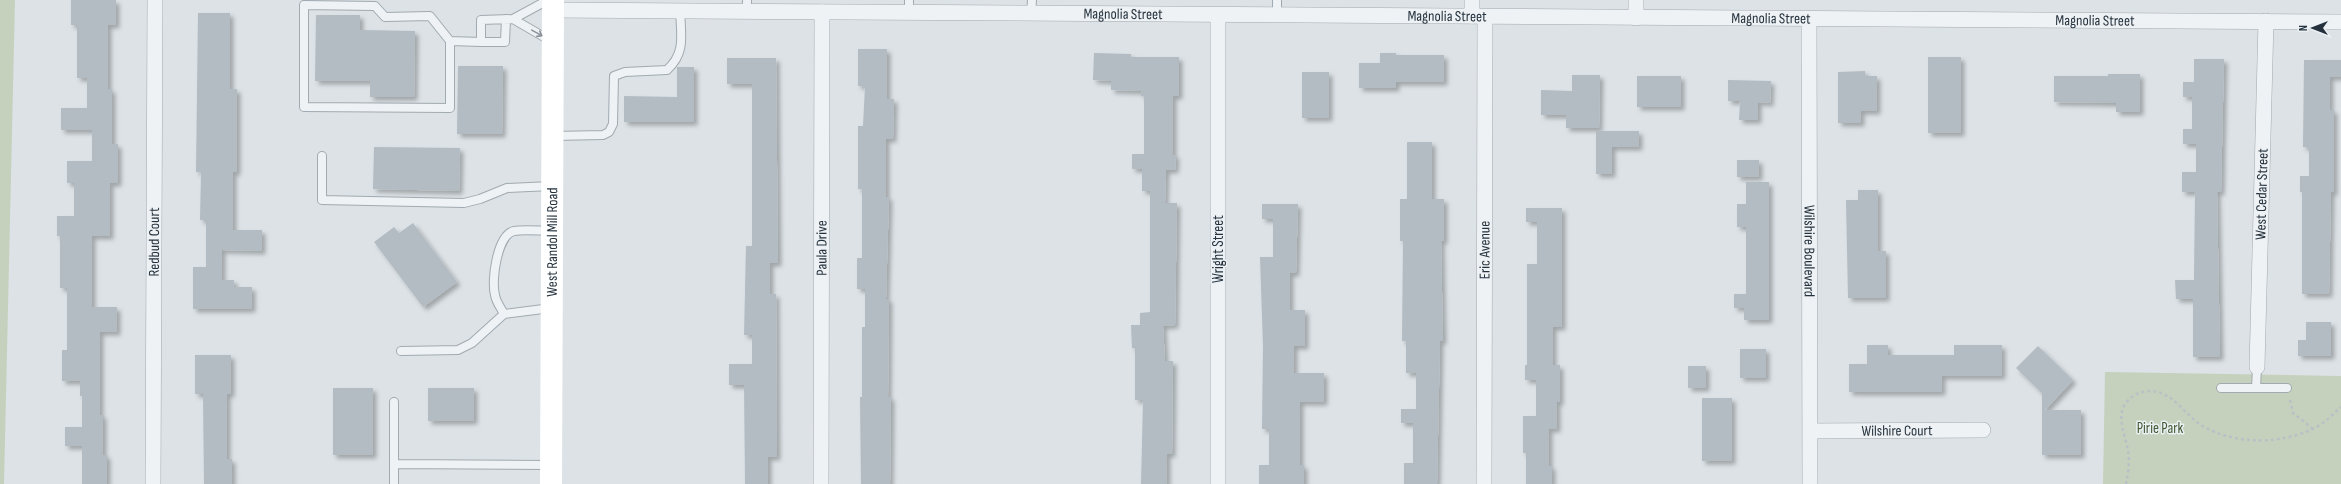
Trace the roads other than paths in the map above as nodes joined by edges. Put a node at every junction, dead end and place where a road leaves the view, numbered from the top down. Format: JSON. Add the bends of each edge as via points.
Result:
{"nodes":[{"id":1,"x":154,"y":0,"type":"edge"},
{"id":2,"x":1472,"y":0,"type":"edge"},
{"id":3,"x":1636,"y":0,"type":"edge"},
{"id":4,"x":551,"y":3,"type":"edge"},
{"id":5,"x":747,"y":6,"type":"edge"},
{"id":6,"x":909,"y":6,"type":"edge"},
{"id":7,"x":1032,"y":7,"type":"edge"},
{"id":8,"x":1117,"y":7,"type":"edge"},
{"id":9,"x":1277,"y":7,"type":"edge"},
{"id":10,"x":680,"y":11,"type":"junction"},
{"id":11,"x":822,"y":12,"type":"junction"},
{"id":12,"x":1218,"y":15,"type":"junction"},
{"id":13,"x":1478,"y":16,"type":"junction"},
{"id":14,"x":1636,"y":18,"type":"junction"},
{"id":15,"x":1809,"y":18,"type":"junction"},
{"id":16,"x":510,"y":20,"type":"junction"},
{"id":17,"x":2266,"y":22,"type":"junction"},
{"id":18,"x":2341,"y":22,"type":"edge"},
{"id":19,"x":450,"y":41,"type":"junction"},
{"id":20,"x":552,"y":41,"type":"junction"},
{"id":21,"x":481,"y":42,"type":"junction"},
{"id":22,"x":552,"y":136,"type":"junction"},
{"id":23,"x":322,"y":156,"type":"dead end"},
{"id":24,"x":552,"y":186,"type":"junction"},
{"id":25,"x":552,"y":231,"type":"junction"},
{"id":26,"x":551,"y":308,"type":"junction"},
{"id":27,"x":504,"y":314,"type":"junction"},
{"id":28,"x":401,"y":351,"type":"dead end"},
{"id":29,"x":2257,"y":367,"type":"joint"},
{"id":30,"x":2221,"y":388,"type":"dead end"},
{"id":31,"x":2256,"y":388,"type":"junction"},
{"id":32,"x":2287,"y":388,"type":"road end"},
{"id":33,"x":394,"y":402,"type":"dead end"},
{"id":34,"x":1983,"y":430,"type":"dead end"},
{"id":35,"x":1811,"y":431,"type":"junction"},
{"id":36,"x":394,"y":464,"type":"junction"},
{"id":37,"x":551,"y":474,"type":"edge"},
{"id":38,"x":152,"y":484,"type":"edge"},
{"id":39,"x":394,"y":484,"type":"edge"},
{"id":40,"x":821,"y":484,"type":"edge"},
{"id":41,"x":1218,"y":484,"type":"edge"},
{"id":42,"x":1484,"y":484,"type":"edge"},
{"id":43,"x":1810,"y":484,"type":"edge"}],
"edges":[{"from":1,"to":38,"type":"street","name":"Redbud Court"},
{"from":2,"to":13,"type":"street","name":"Eric Avenue"},
{"from":3,"to":14,"type":"street"},
{"from":4,"to":10,"type":"street","name":"Magnolia Street"},
{"from":4,"to":16,"type":"lane"},
{"from":4,"to":20,"type":"main road","name":"West Randol Mill Road"},
{"from":5,"to":10,"type":"street","name":"Magnolia Street"},
{"from":5,"to":11,"type":"street","name":"Magnolia Street"},
{"from":6,"to":7,"type":"street","name":"Magnolia Street"},
{"from":6,"to":11,"type":"street","name":"Magnolia Street"},
{"from":7,"to":8,"type":"street","name":"Magnolia Street"},
{"from":8,"to":12,"type":"street","name":"Magnolia Street"},
{"from":9,"to":12,"type":"street","name":"Magnolia Street"},
{"from":9,"to":13,"type":"street","name":"Magnolia Street"},
{"from":10,"to":22,"type":"lane","via":[[682,50],[674,64],[667,70],[625,72],[614,76],[612,124],[609,132],[603,135]]},
{"from":11,"to":40,"type":"street","name":"Paula Drive"},
{"from":12,"to":41,"type":"street","name":"Wright Street"},
{"from":13,"to":14,"type":"street","name":"Magnolia Street"},
{"from":13,"to":42,"type":"street","name":"Eric Avenue"},
{"from":14,"to":15,"type":"street","name":"Magnolia Street"},
{"from":15,"to":17,"type":"street","name":"Magnolia Street"},
{"from":15,"to":35,"type":"street","name":"Wilshire Boulevard"},
{"from":16,"to":20,"type":"lane","one_way":true},
{"from":16,"to":21,"type":"lane","via":[[506,42]]},
{"from":16,"to":21,"type":"lane","via":[[481,20]]},
{"from":17,"to":18,"type":"street","name":"Magnolia Street"},
{"from":17,"to":29,"type":"street","name":"West Cedar Street"},
{"from":19,"to":19,"type":"lane","via":[[450,108],[304,108],[304,5],[374,6],[385,17],[430,16]]},
{"from":19,"to":21,"type":"lane"},
{"from":20,"to":22,"type":"main road","name":"West Randol Mill Road"},
{"from":22,"to":24,"type":"main road","name":"West Randol Mill Road"},
{"from":23,"to":24,"type":"lane","via":[[322,200],[464,203],[507,188]]},
{"from":24,"to":25,"type":"main road","name":"West Randol Mill Road"},
{"from":25,"to":26,"type":"main road","name":"West Randol Mill Road"},
{"from":25,"to":27,"type":"lane","via":[[514,231],[507,235],[498,255],[493,278],[495,296]]},
{"from":26,"to":27,"type":"lane"},
{"from":26,"to":37,"type":"main road","name":"West Randol Mill Road"},
{"from":27,"to":28,"type":"lane","via":[[472,343],[458,350]]},
{"from":29,"to":31,"type":"lane"},
{"from":30,"to":31,"type":"lane"},
{"from":31,"to":32,"type":"lane"},
{"from":33,"to":36,"type":"lane"},
{"from":34,"to":35,"type":"street","name":"Wilshire Court"},
{"from":35,"to":43,"type":"street","name":"Wilshire Boulevard"},
{"from":36,"to":37,"type":"lane"},
{"from":36,"to":39,"type":"lane"}]}
